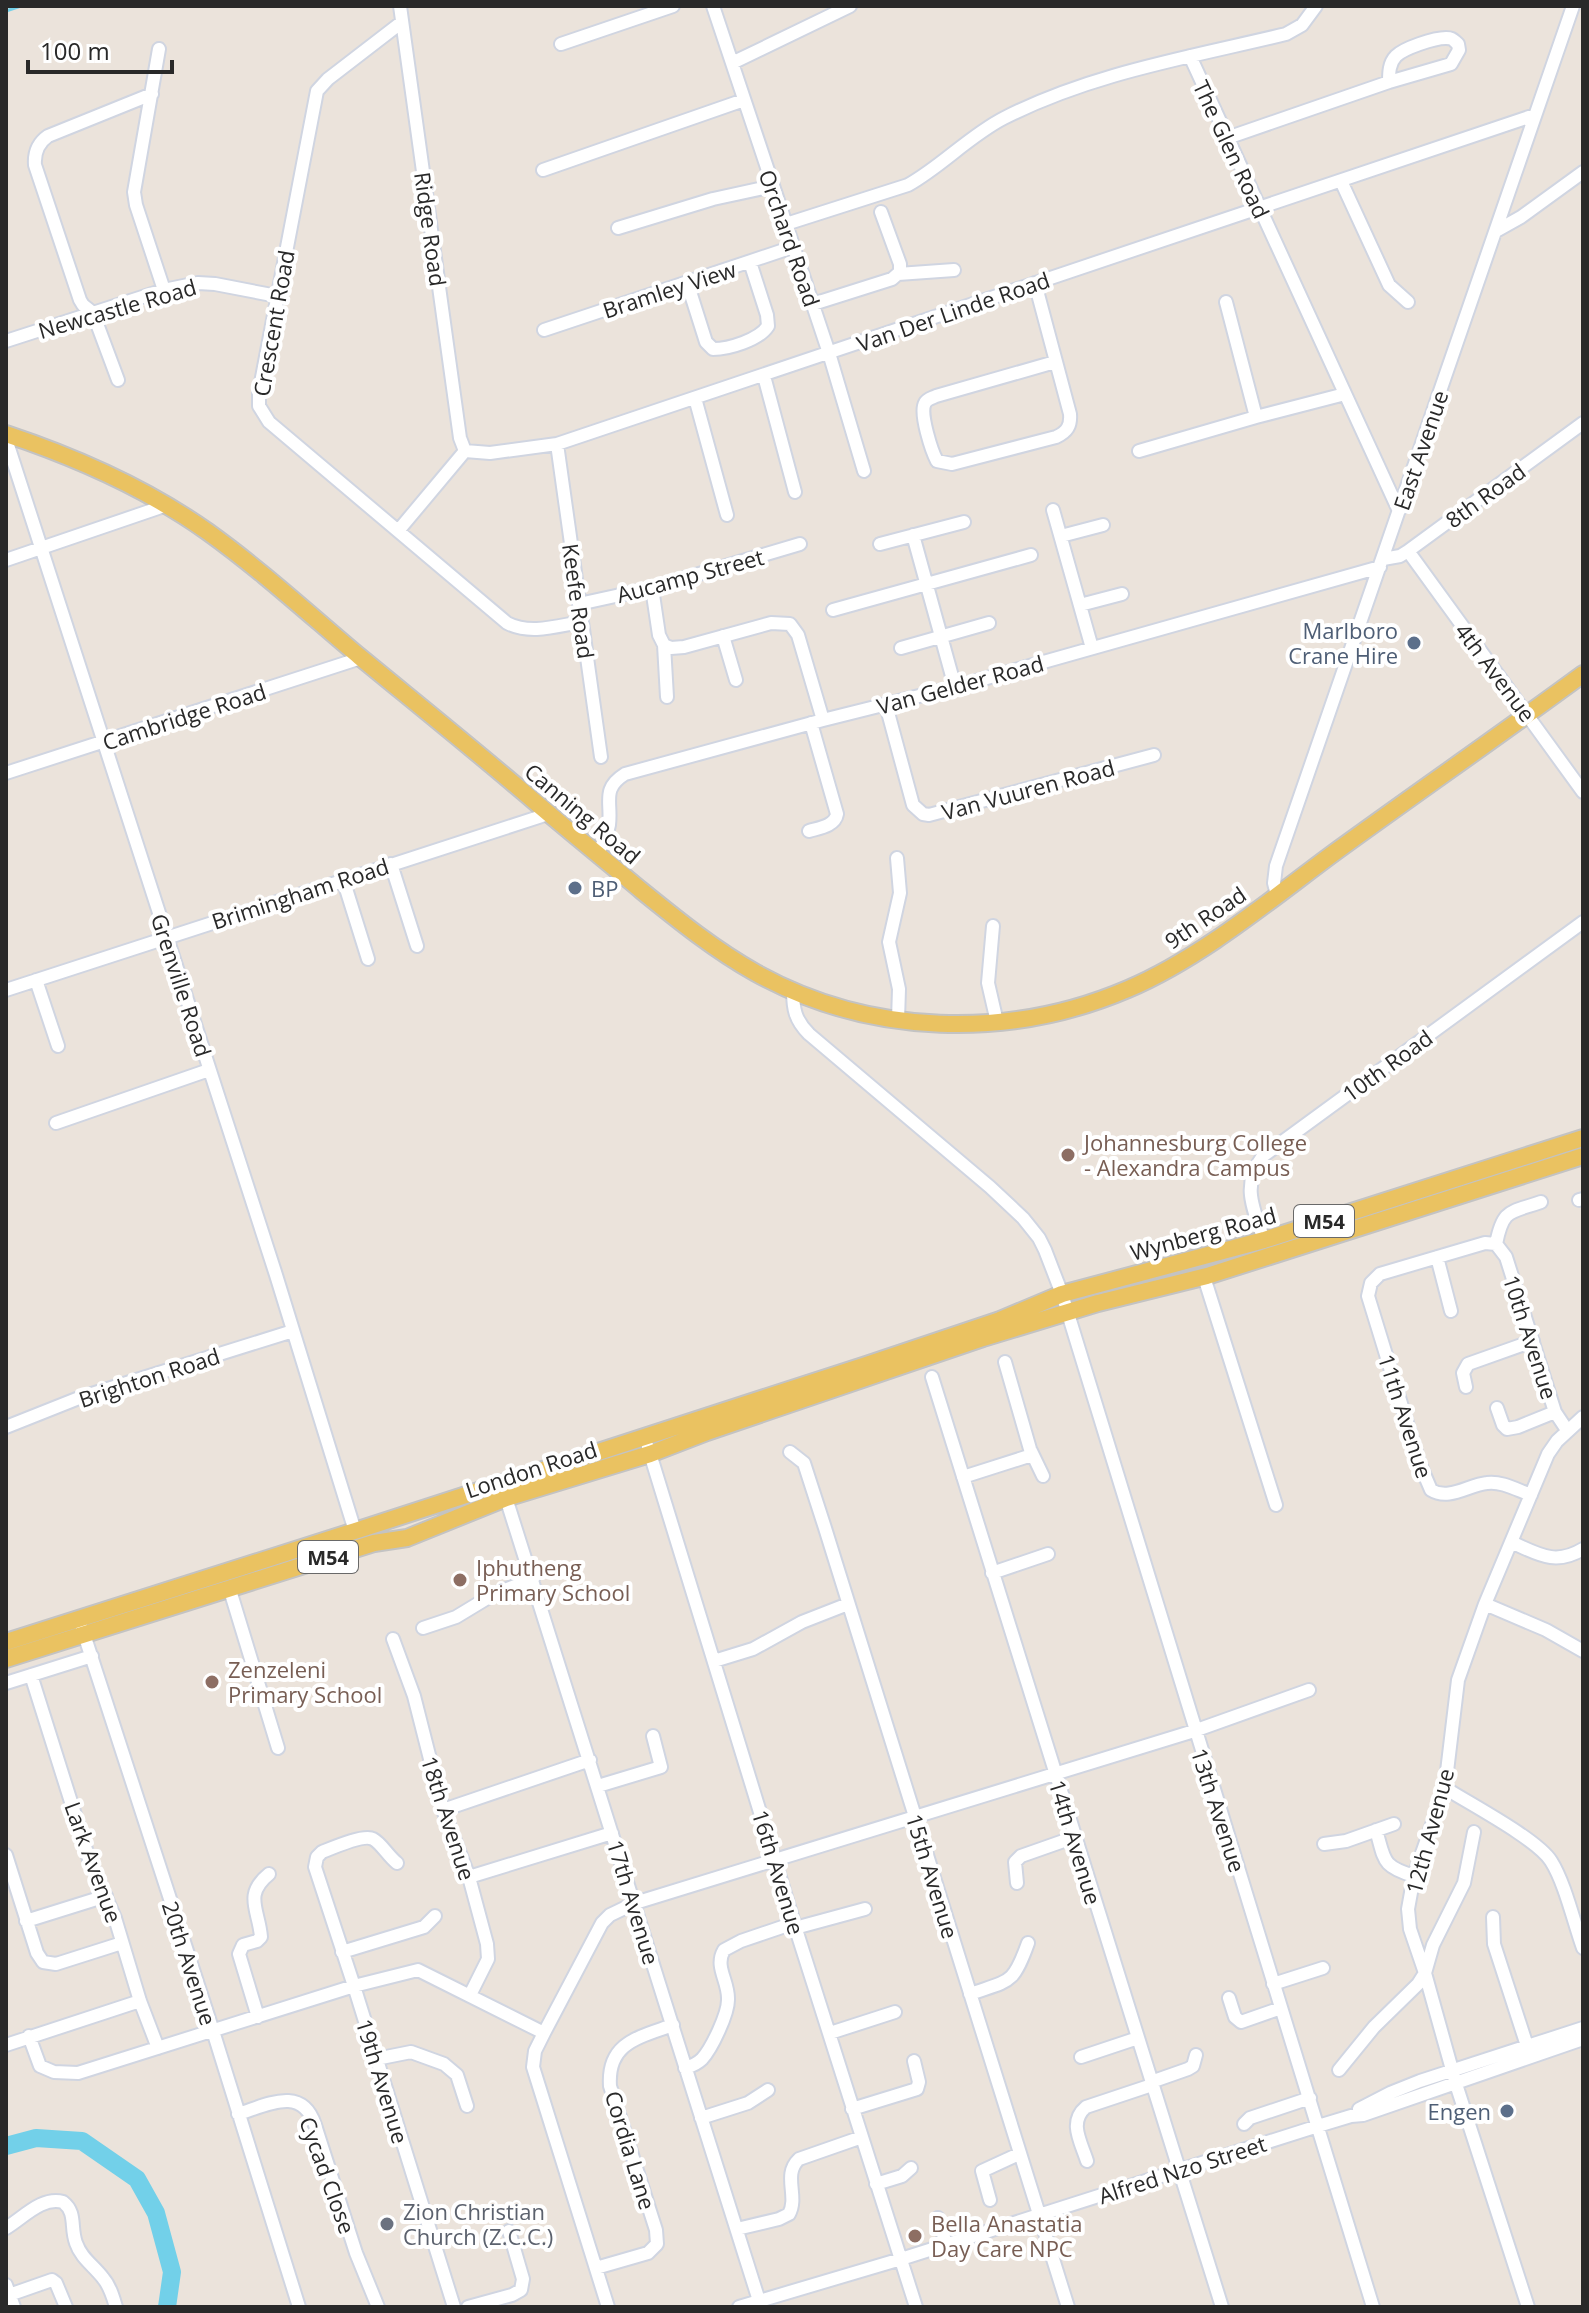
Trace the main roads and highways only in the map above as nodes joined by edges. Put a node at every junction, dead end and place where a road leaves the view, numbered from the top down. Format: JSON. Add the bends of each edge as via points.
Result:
{"nodes":[{"id":1,"x":6,"y":436,"type":"edge"},
{"id":2,"x":1583,"y":674,"type":"edge"},
{"id":3,"x":793,"y":990,"type":"joint"},
{"id":4,"x":1583,"y":1138,"type":"edge"},
{"id":5,"x":1583,"y":1156,"type":"edge"},
{"id":6,"x":1062,"y":1294,"type":"joint"},
{"id":7,"x":1066,"y":1312,"type":"joint"},
{"id":8,"x":82,"y":1627,"type":"junction"},
{"id":9,"x":6,"y":1642,"type":"edge"},
{"id":10,"x":6,"y":1659,"type":"edge"}],
"edges":[{"from":1,"to":3,"type":"main road","name":"Canning Road","via":[[87,464],[167,505],[225,544],[716,949]]},
{"from":2,"to":3,"type":"main road","name":"9th Road","via":[[1277,895],[1131,988],[1075,1009],[980,1024],[898,1020]]},
{"from":4,"to":6,"type":"main road","name":"Wynberg Road","number":"M54","via":[[1264,1240]]},
{"from":5,"to":7,"type":"main road","name":"Wynberg Road","number":"M54","via":[[1204,1277]]},
{"from":6,"to":8,"type":"main road","name":"London Road","number":"M54","via":[[1000,1320],[355,1531]]},
{"from":7,"to":8,"type":"main road","name":"London Road","number":"M54","via":[[506,1498],[407,1538]]},
{"from":8,"to":9,"type":"main road","name":"London Road","number":"M54"},
{"from":8,"to":10,"type":"main road","name":"London Road","number":"M54"}]}
